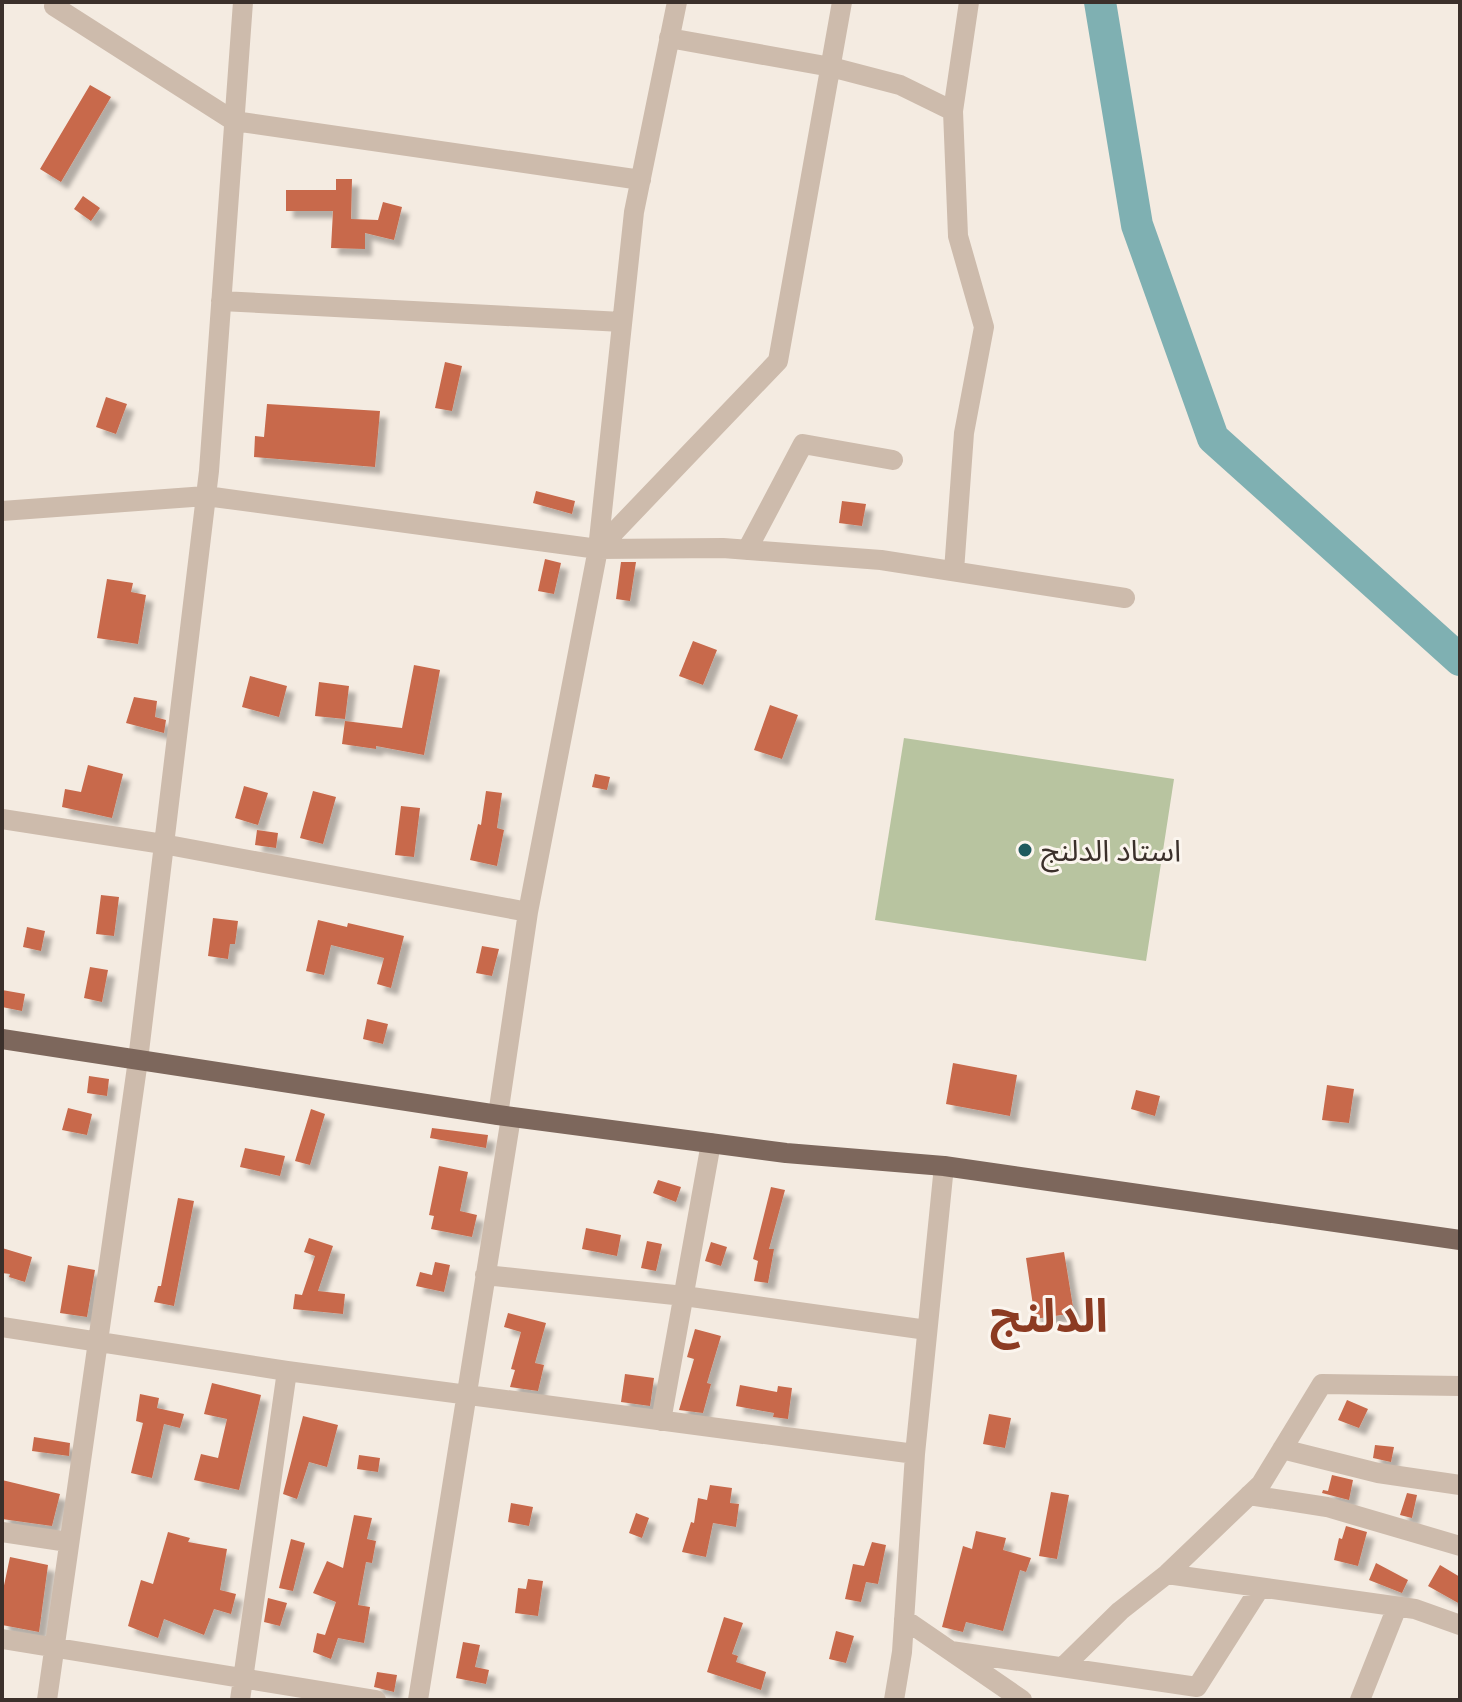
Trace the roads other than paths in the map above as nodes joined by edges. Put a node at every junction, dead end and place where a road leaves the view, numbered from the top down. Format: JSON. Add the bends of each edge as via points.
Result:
{"nodes":[{"id":1,"x":243,"y":2,"type":"edge"},
{"id":2,"x":677,"y":2,"type":"edge"},
{"id":3,"x":842,"y":2,"type":"edge"},
{"id":4,"x":969,"y":2,"type":"edge"},
{"id":5,"x":54,"y":6,"type":"dead end"},
{"id":6,"x":669,"y":38,"type":"junction"},
{"id":7,"x":831,"y":67,"type":"junction"},
{"id":8,"x":953,"y":111,"type":"junction"},
{"id":9,"x":234,"y":121,"type":"junction"},
{"id":10,"x":641,"y":180,"type":"junction"},
{"id":11,"x":221,"y":301,"type":"junction"},
{"id":12,"x":622,"y":322,"type":"junction"},
{"id":13,"x":893,"y":460,"type":"dead end"},
{"id":14,"x":206,"y":496,"type":"junction"},
{"id":15,"x":2,"y":511,"type":"edge"},
{"id":16,"x":598,"y":549,"type":"junction"},
{"id":17,"x":747,"y":550,"type":"junction"},
{"id":18,"x":954,"y":571,"type":"junction"},
{"id":19,"x":1125,"y":598,"type":"dead end"},
{"id":20,"x":2,"y":819,"type":"edge"},
{"id":21,"x":163,"y":844,"type":"junction"},
{"id":22,"x":528,"y":912,"type":"junction"},
{"id":23,"x":2,"y":1039,"type":"edge"},
{"id":24,"x":138,"y":1060,"type":"junction"},
{"id":25,"x":504,"y":1116,"type":"junction"},
{"id":26,"x":711,"y":1143,"type":"junction"},
{"id":27,"x":944,"y":1166,"type":"junction"},
{"id":28,"x":1460,"y":1240,"type":"edge"},
{"id":29,"x":485,"y":1275,"type":"junction"},
{"id":30,"x":684,"y":1296,"type":"junction"},
{"id":31,"x":2,"y":1327,"type":"edge"},
{"id":32,"x":927,"y":1330,"type":"junction"},
{"id":33,"x":97,"y":1341,"type":"junction"},
{"id":34,"x":287,"y":1371,"type":"junction"},
{"id":35,"x":1460,"y":1386,"type":"edge"},
{"id":36,"x":466,"y":1394,"type":"junction"},
{"id":37,"x":661,"y":1421,"type":"junction"},
{"id":38,"x":1282,"y":1449,"type":"junction"},
{"id":39,"x":915,"y":1454,"type":"junction"},
{"id":40,"x":1460,"y":1485,"type":"edge"},
{"id":41,"x":1249,"y":1495,"type":"junction"},
{"id":42,"x":2,"y":1532,"type":"edge"},
{"id":43,"x":68,"y":1542,"type":"junction"},
{"id":44,"x":1460,"y":1546,"type":"edge"},
{"id":45,"x":1167,"y":1574,"type":"junction"},
{"id":46,"x":1260,"y":1588,"type":"junction"},
{"id":47,"x":1397,"y":1607,"type":"junction"},
{"id":48,"x":904,"y":1619,"type":"junction"},
{"id":49,"x":1460,"y":1625,"type":"edge"},
{"id":50,"x":2,"y":1639,"type":"edge"},
{"id":51,"x":56,"y":1648,"type":"junction"},
{"id":52,"x":951,"y":1651,"type":"junction"},
{"id":53,"x":1063,"y":1667,"type":"junction"},
{"id":54,"x":244,"y":1678,"type":"junction"},
{"id":55,"x":47,"y":1700,"type":"edge"},
{"id":56,"x":240,"y":1700,"type":"edge"},
{"id":57,"x":376,"y":1700,"type":"edge"},
{"id":58,"x":418,"y":1700,"type":"edge"},
{"id":59,"x":894,"y":1700,"type":"edge"},
{"id":60,"x":1022,"y":1700,"type":"edge"},
{"id":61,"x":1360,"y":1700,"type":"edge"}],
"edges":[{"from":1,"to":9,"type":"street"},
{"from":2,"to":6,"type":"street"},
{"from":3,"to":7,"type":"street"},
{"from":4,"to":8,"type":"street"},
{"from":5,"to":9,"type":"street"},
{"from":6,"to":7,"type":"street"},
{"from":6,"to":10,"type":"street"},
{"from":7,"to":8,"type":"street","via":[[900,85]]},
{"from":7,"to":16,"type":"street","via":[[778,361]]},
{"from":8,"to":18,"type":"street","via":[[958,236],[984,327],[964,433]]},
{"from":9,"to":10,"type":"street"},
{"from":9,"to":11,"type":"street"},
{"from":10,"to":12,"type":"street"},
{"from":11,"to":12,"type":"street"},
{"from":11,"to":14,"type":"street"},
{"from":12,"to":16,"type":"street"},
{"from":13,"to":17,"type":"street","via":[[803,444]]},
{"from":14,"to":15,"type":"street"},
{"from":14,"to":16,"type":"street"},
{"from":14,"to":21,"type":"street"},
{"from":16,"to":17,"type":"street"},
{"from":16,"to":22,"type":"street"},
{"from":17,"to":18,"type":"street"},
{"from":18,"to":19,"type":"street"},
{"from":20,"to":21,"type":"street"},
{"from":21,"to":22,"type":"street"},
{"from":21,"to":24,"type":"street"},
{"from":22,"to":25,"type":"street"},
{"from":23,"to":24,"type":"main road"},
{"from":24,"to":25,"type":"main road"},
{"from":24,"to":33,"type":"street"},
{"from":25,"to":26,"type":"main road"},
{"from":25,"to":29,"type":"street"},
{"from":26,"to":27,"type":"main road"},
{"from":26,"to":30,"type":"street"},
{"from":27,"to":28,"type":"main road"},
{"from":27,"to":32,"type":"street"},
{"from":29,"to":30,"type":"street"},
{"from":29,"to":36,"type":"street"},
{"from":30,"to":32,"type":"street"},
{"from":30,"to":37,"type":"street"},
{"from":31,"to":33,"type":"street"},
{"from":32,"to":39,"type":"street"},
{"from":33,"to":34,"type":"street"},
{"from":33,"to":43,"type":"street"},
{"from":34,"to":36,"type":"street"},
{"from":34,"to":54,"type":"street"},
{"from":35,"to":38,"type":"street","via":[[1322,1384]]},
{"from":36,"to":37,"type":"street"},
{"from":36,"to":58,"type":"street"},
{"from":37,"to":39,"type":"street"},
{"from":38,"to":40,"type":"street","via":[[1378,1473]]},
{"from":38,"to":41,"type":"street"},
{"from":39,"to":48,"type":"street"},
{"from":41,"to":44,"type":"street","via":[[1327,1507]]},
{"from":41,"to":45,"type":"street"},
{"from":42,"to":43,"type":"street"},
{"from":43,"to":51,"type":"street"},
{"from":45,"to":46,"type":"street"},
{"from":45,"to":53,"type":"street"},
{"from":46,"to":47,"type":"street"},
{"from":46,"to":53,"type":"street","via":[[1197,1687]]},
{"from":47,"to":49,"type":"street"},
{"from":47,"to":61,"type":"street"},
{"from":48,"to":52,"type":"street"},
{"from":48,"to":59,"type":"street"},
{"from":50,"to":51,"type":"street"},
{"from":51,"to":54,"type":"street"},
{"from":51,"to":55,"type":"street"},
{"from":52,"to":53,"type":"street"},
{"from":52,"to":60,"type":"street"},
{"from":54,"to":56,"type":"street"},
{"from":54,"to":57,"type":"street"}]}
